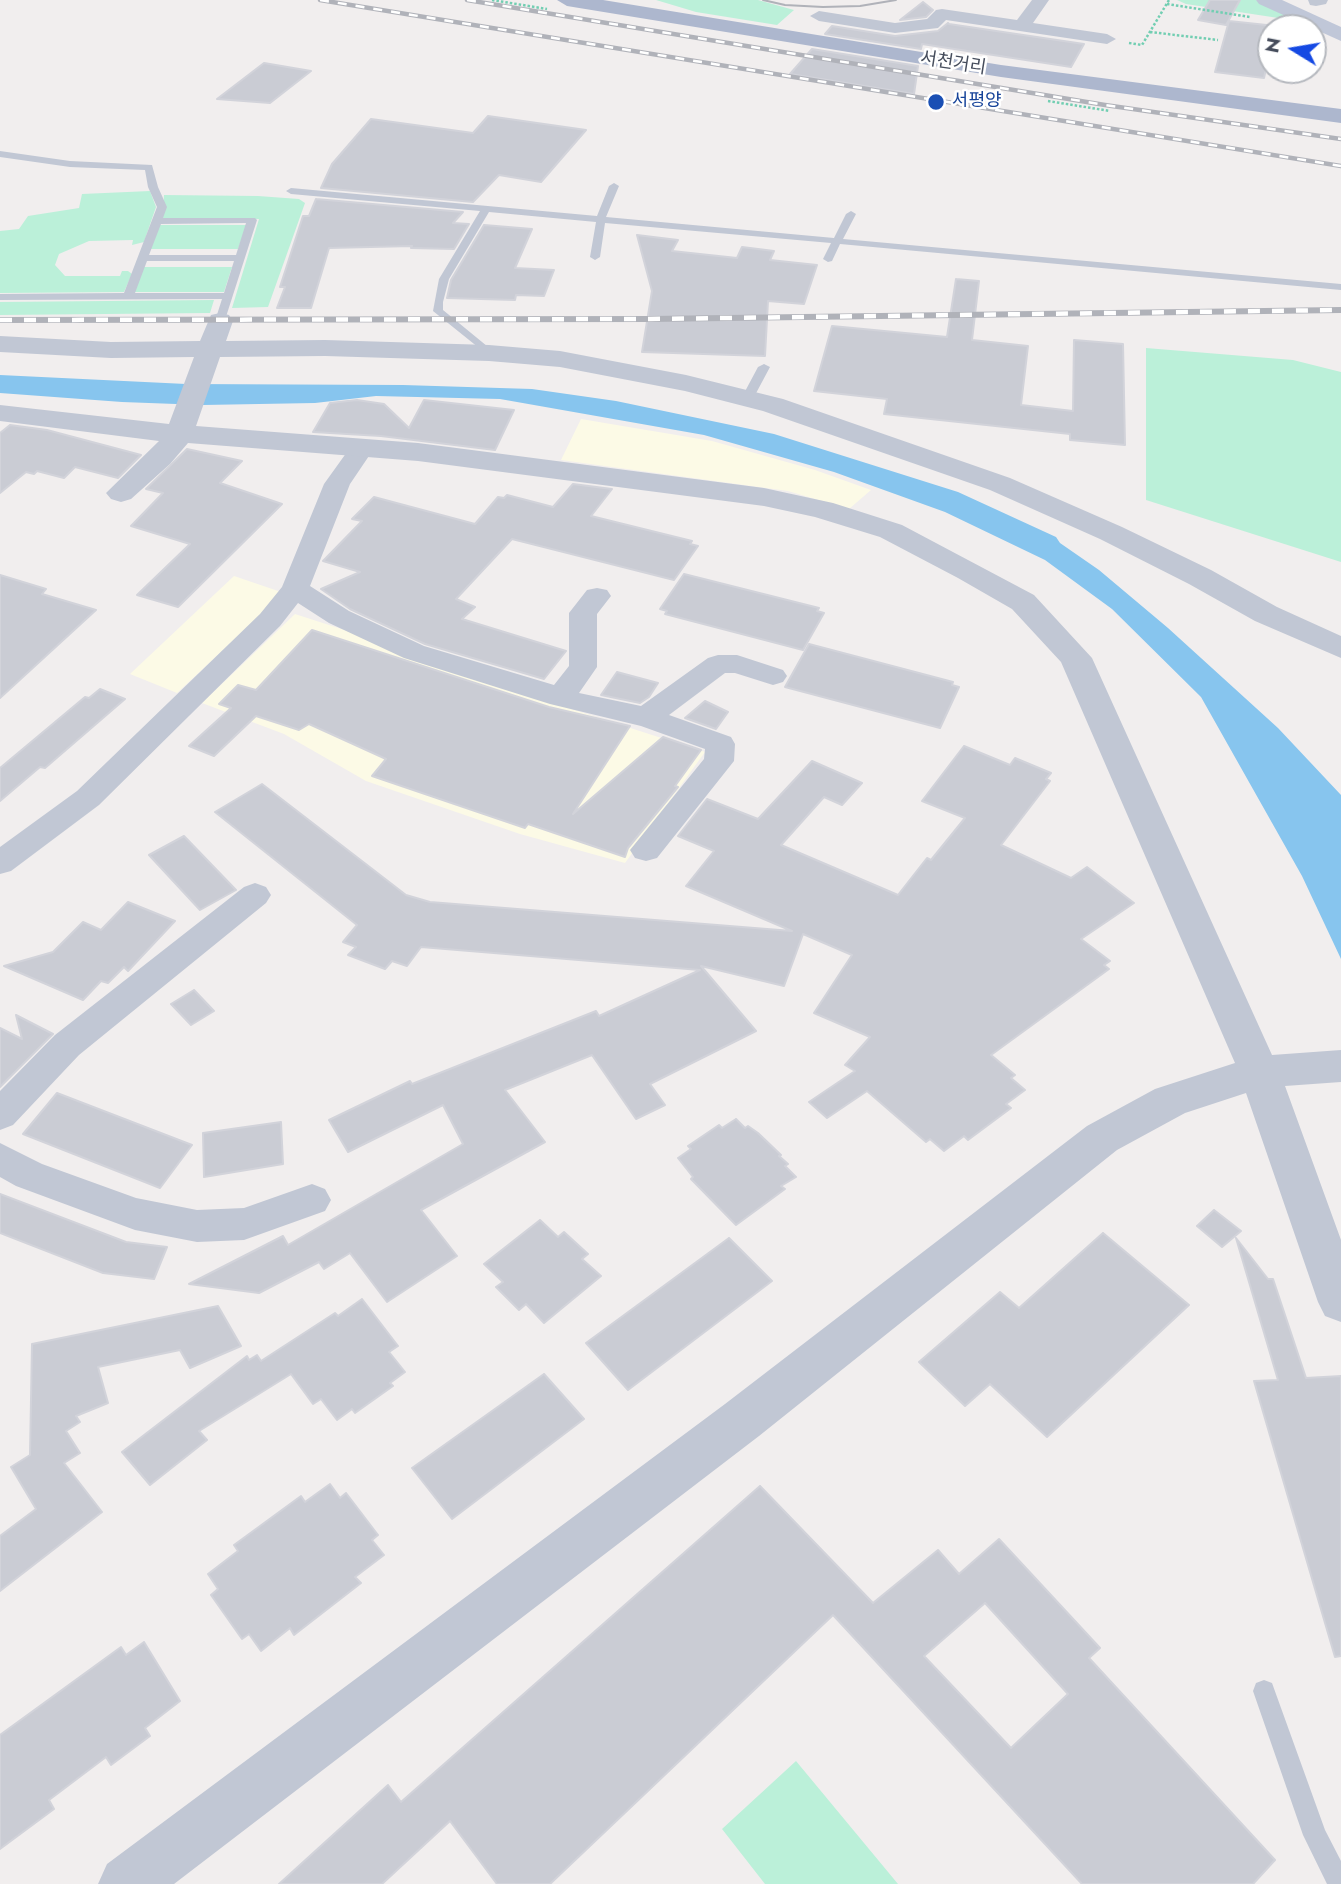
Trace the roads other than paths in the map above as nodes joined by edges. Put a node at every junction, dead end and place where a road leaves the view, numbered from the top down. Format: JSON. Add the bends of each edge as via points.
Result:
{"nodes":[{"id":1,"x":567,"y":0,"type":"edge"},
{"id":2,"x":1041,"y":0,"type":"edge"},
{"id":3,"x":1266,"y":0,"type":"edge"},
{"id":4,"x":1316,"y":0,"type":"edge"},
{"id":5,"x":1341,"y":12,"type":"edge"},
{"id":6,"x":819,"y":16,"type":"dead end"},
{"id":7,"x":1023,"y":26,"type":"junction"},
{"id":8,"x":1341,"y":35,"type":"edge"},
{"id":9,"x":1107,"y":39,"type":"road end"},
{"id":10,"x":1341,"y":116,"type":"edge"},
{"id":11,"x":0,"y":154,"type":"edge"},
{"id":12,"x":614,"y":186,"type":"dead end"},
{"id":13,"x":291,"y":191,"type":"dead end"},
{"id":14,"x":485,"y":209,"type":"junction"},
{"id":15,"x":851,"y":214,"type":"dead end"},
{"id":16,"x":600,"y":220,"type":"junction"},
{"id":17,"x":158,"y":221,"type":"junction"},
{"id":18,"x":835,"y":241,"type":"junction"},
{"id":19,"x":595,"y":257,"type":"dead end"},
{"id":20,"x":143,"y":258,"type":"junction"},
{"id":21,"x":240,"y":258,"type":"junction"},
{"id":22,"x":828,"y":259,"type":"dead end"},
{"id":23,"x":1341,"y":287,"type":"edge"},
{"id":24,"x":0,"y":297,"type":"edge"},
{"id":25,"x":128,"y":297,"type":"junction"},
{"id":26,"x":224,"y":308,"type":"junction"},
{"id":27,"x":0,"y":344,"type":"edge"},
{"id":28,"x":489,"y":353,"type":"junction"},
{"id":29,"x":206,"y":360,"type":"junction"},
{"id":30,"x":764,"y":367,"type":"dead end"},
{"id":31,"x":748,"y":397,"type":"junction"},
{"id":32,"x":1,"y":414,"type":"edge"},
{"id":33,"x":183,"y":425,"type":"junction"},
{"id":34,"x":361,"y":450,"type":"junction"},
{"id":35,"x":121,"y":493,"type":"dead end"},
{"id":36,"x":295,"y":589,"type":"junction"},
{"id":37,"x":597,"y":596,"type":"dead end"},
{"id":38,"x":1341,"y":648,"type":"edge"},
{"id":39,"x":773,"y":676,"type":"dead end"},
{"id":40,"x":560,"y":697,"type":"junction"},
{"id":41,"x":646,"y":717,"type":"junction"},
{"id":42,"x":646,"y":850,"type":"dead end"},
{"id":43,"x":0,"y":863,"type":"edge"},
{"id":44,"x":255,"y":895,"type":"dead end"},
{"id":45,"x":1341,"y":1066,"type":"edge"},
{"id":46,"x":1259,"y":1072,"type":"junction"},
{"id":47,"x":0,"y":1115,"type":"edge"},
{"id":48,"x":0,"y":1158,"type":"edge"},
{"id":49,"x":312,"y":1200,"type":"dead end"},
{"id":50,"x":1341,"y":1302,"type":"edge"},
{"id":51,"x":1264,"y":1691,"type":"dead end"},
{"id":52,"x":127,"y":1884,"type":"edge"},
{"id":53,"x":1340,"y":1884,"type":"edge"}],
"edges":[{"from":1,"to":10,"type":"main road","name":"서천거리","via":[[1001,71]]},
{"from":2,"to":7,"type":"street"},
{"from":3,"to":8,"type":"main road"},
{"from":4,"to":5,"type":"main road"},
{"from":6,"to":7,"type":"street","via":[[895,28],[932,24],[942,14]]},
{"from":7,"to":9,"type":"street"},
{"from":11,"to":17,"type":"lane","via":[[70,164],[149,167],[162,207]]},
{"from":12,"to":16,"type":"lane"},
{"from":13,"to":14,"type":"lane"},
{"from":14,"to":16,"type":"lane"},
{"from":14,"to":28,"type":"lane","via":[[444,279],[438,311]]},
{"from":15,"to":18,"type":"lane"},
{"from":16,"to":18,"type":"lane"},
{"from":16,"to":19,"type":"lane"},
{"from":17,"to":20,"type":"lane"},
{"from":17,"to":21,"type":"lane","via":[[252,220]]},
{"from":18,"to":22,"type":"lane"},
{"from":18,"to":23,"type":"lane"},
{"from":20,"to":21,"type":"lane"},
{"from":20,"to":25,"type":"lane"},
{"from":21,"to":26,"type":"lane"},
{"from":24,"to":25,"type":"lane"},
{"from":25,"to":26,"type":"lane"},
{"from":26,"to":29,"type":"street"},
{"from":27,"to":29,"type":"street"},
{"from":28,"to":29,"type":"street","via":[[326,348]]},
{"from":28,"to":31,"type":"street","via":[[560,359]]},
{"from":29,"to":33,"type":"street"},
{"from":30,"to":31,"type":"lane"},
{"from":31,"to":38,"type":"street","via":[[1000,484],[1111,533]]},
{"from":32,"to":33,"type":"street"},
{"from":33,"to":34,"type":"street"},
{"from":33,"to":35,"type":"street","via":[[160,458]]},
{"from":34,"to":36,"type":"street","via":[[337,484]]},
{"from":34,"to":46,"type":"street","via":[[572,470],[822,509],[891,531],[1023,602],[1076,658]]},
{"from":36,"to":40,"type":"street","via":[[339,617],[414,652]]},
{"from":36,"to":43,"type":"street","via":[[270,620],[88,797]]},
{"from":37,"to":40,"type":"street","via":[[583,613],[583,667]]},
{"from":39,"to":41,"type":"street","via":[[737,664],[718,664]]},
{"from":40,"to":41,"type":"street"},
{"from":41,"to":42,"type":"street","via":[[720,744],[719,761]]},
{"from":44,"to":47,"type":"street","via":[[67,1045]]},
{"from":45,"to":46,"type":"street"},
{"from":46,"to":50,"type":"street"},
{"from":46,"to":52,"type":"street","via":[[1170,1101],[1102,1138],[742,1420]]},
{"from":48,"to":49,"type":"street","via":[[29,1175],[135,1214],[197,1226],[244,1224]]},
{"from":51,"to":53,"type":"lane","via":[[1315,1835]]}]}
